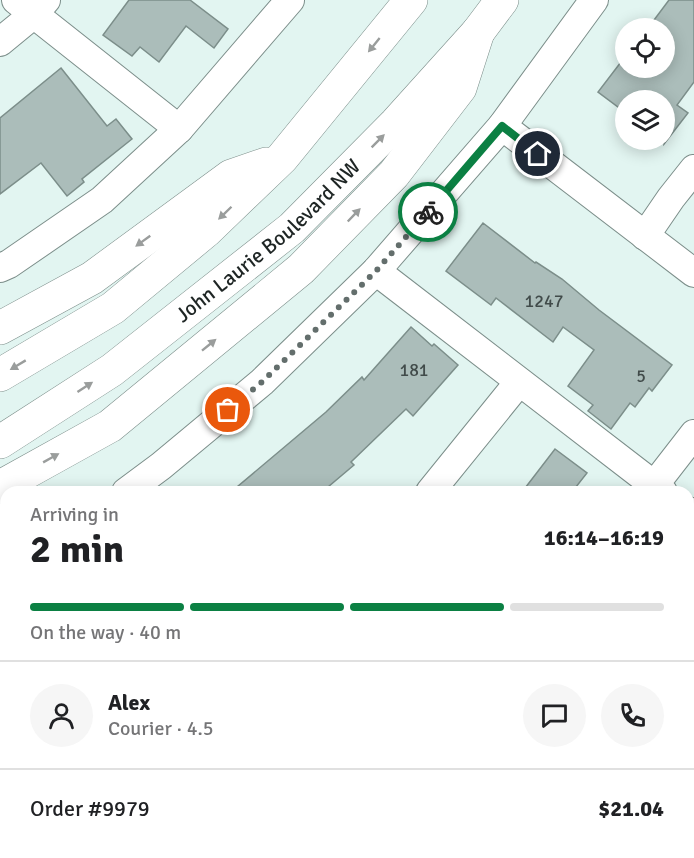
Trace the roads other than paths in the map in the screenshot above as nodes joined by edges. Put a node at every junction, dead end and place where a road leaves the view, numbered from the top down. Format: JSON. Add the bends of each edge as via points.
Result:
{"nodes":[{"id":1,"x":290,"y":0,"type":"edge"},
{"id":2,"x":411,"y":0,"type":"edge"},
{"id":3,"x":502,"y":0,"type":"edge"},
{"id":4,"x":594,"y":0,"type":"edge"},
{"id":5,"x":32,"y":4,"type":"edge"},
{"id":6,"x":478,"y":32,"type":"junction"},
{"id":7,"x":0,"y":42,"type":"edge"},
{"id":8,"x":502,"y":126,"type":"junction"},
{"id":9,"x":179,"y":129,"type":"junction"},
{"id":10,"x":282,"y":158,"type":"junction"},
{"id":11,"x":694,"y":169,"type":"edge"},
{"id":12,"x":645,"y":236,"type":"junction"},
{"id":13,"x":0,"y":268,"type":"edge"},
{"id":14,"x":376,"y":271,"type":"junction"},
{"id":15,"x":694,"y":273,"type":"edge"},
{"id":16,"x":0,"y":328,"type":"edge"},
{"id":17,"x":0,"y":375,"type":"edge"},
{"id":18,"x":519,"y":382,"type":"junction"},
{"id":19,"x":694,"y":434,"type":"edge"},
{"id":20,"x":0,"y":442,"type":"edge"},
{"id":21,"x":0,"y":486,"type":"edge"},
{"id":22,"x":134,"y":486,"type":"edge"},
{"id":23,"x":435,"y":486,"type":"edge"},
{"id":24,"x":650,"y":486,"type":"edge"},
{"id":25,"x":658,"y":486,"type":"edge"}],
"edges":[{"from":1,"to":9,"type":"street"},
{"from":2,"to":10,"type":"main road","one_way":true},
{"from":3,"to":6,"type":"main road","name":"John Laurie Boulevard NW"},
{"from":4,"to":8,"type":"street"},
{"from":5,"to":7,"type":"street"},
{"from":5,"to":9,"type":"street"},
{"from":20,"to":6,"type":"main road","name":"John Laurie Boulevard NW","one_way":true,"via":[[112,370],[292,228],[396,123]]},
{"from":21,"to":6,"type":"main road","one_way":true,"via":[[110,426],[301,269],[394,174],[460,88]]},
{"from":8,"to":12,"type":"street"},
{"from":8,"to":14,"type":"street"},
{"from":9,"to":13,"type":"street","via":[[102,200]]},
{"from":10,"to":16,"type":"main road","one_way":true,"via":[[231,176],[92,278]]},
{"from":10,"to":17,"type":"main road","one_way":true,"via":[[206,231],[113,308]]},
{"from":11,"to":12,"type":"street"},
{"from":12,"to":15,"type":"street"},
{"from":14,"to":18,"type":"street"},
{"from":14,"to":22,"type":"street","via":[[262,382]]},
{"from":18,"to":23,"type":"street"},
{"from":18,"to":24,"type":"street"},
{"from":19,"to":25,"type":"street"}]}
